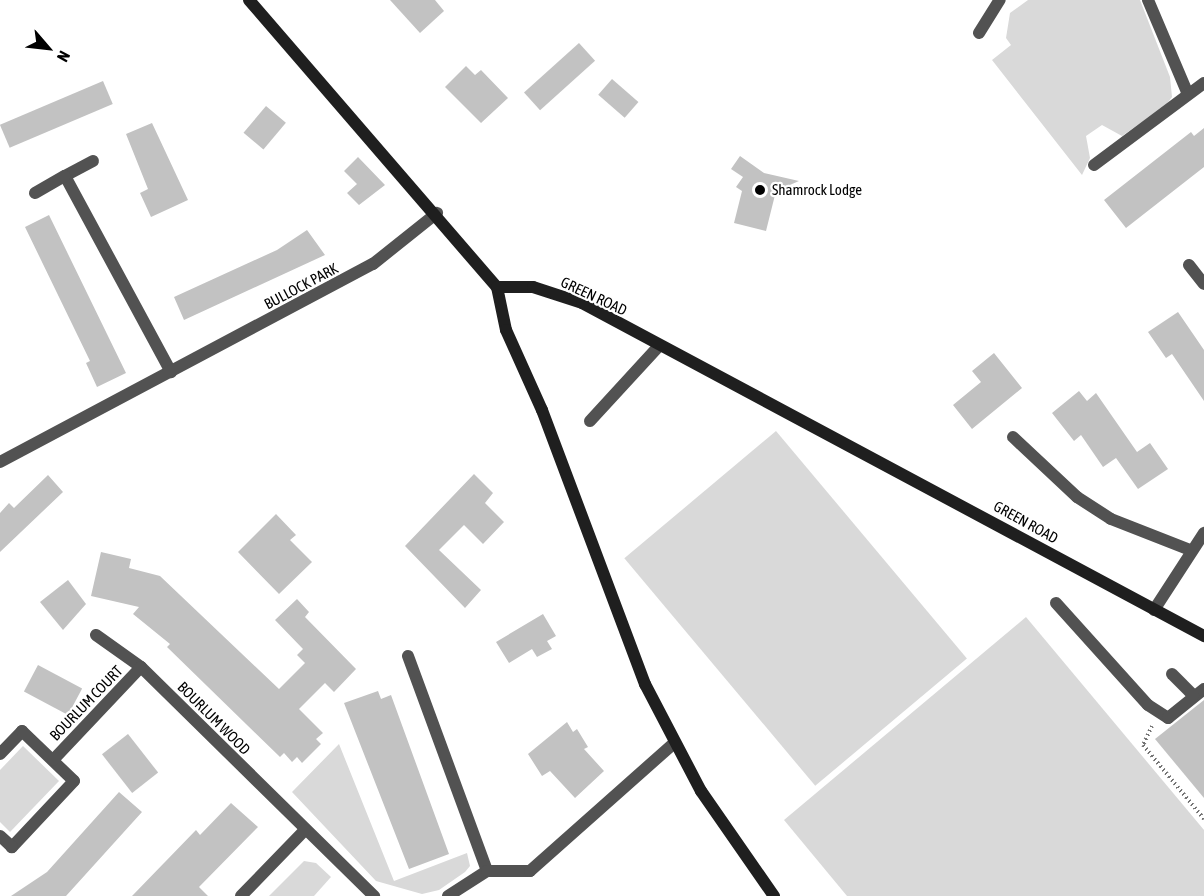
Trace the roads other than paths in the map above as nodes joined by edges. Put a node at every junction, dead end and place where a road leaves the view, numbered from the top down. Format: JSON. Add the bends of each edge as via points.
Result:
{"nodes":[{"id":1,"x":249,"y":0,"type":"edge"},
{"id":2,"x":1000,"y":0,"type":"edge"},
{"id":3,"x":1148,"y":0,"type":"edge"},
{"id":4,"x":979,"y":33,"type":"dead end"},
{"id":5,"x":1204,"y":83,"type":"edge"},
{"id":6,"x":1187,"y":92,"type":"junction"},
{"id":7,"x":93,"y":161,"type":"dead end"},
{"id":8,"x":1094,"y":165,"type":"dead end"},
{"id":9,"x":65,"y":176,"type":"junction"},
{"id":10,"x":35,"y":193,"type":"dead end"},
{"id":11,"x":437,"y":213,"type":"junction"},
{"id":12,"x":1189,"y":265,"type":"dead end"},
{"id":13,"x":1204,"y":284,"type":"edge"},
{"id":14,"x":497,"y":286,"type":"junction"},
{"id":15,"x":660,"y":345,"type":"junction"},
{"id":16,"x":171,"y":372,"type":"junction"},
{"id":17,"x":590,"y":421,"type":"dead end"},
{"id":18,"x":1013,"y":437,"type":"dead end"},
{"id":19,"x":0,"y":462,"type":"edge"},
{"id":20,"x":1204,"y":533,"type":"edge"},
{"id":21,"x":1190,"y":550,"type":"junction"},
{"id":22,"x":1056,"y":603,"type":"dead end"},
{"id":23,"x":1154,"y":610,"type":"junction"},
{"id":24,"x":96,"y":635,"type":"dead end"},
{"id":25,"x":1204,"y":636,"type":"edge"},
{"id":26,"x":408,"y":656,"type":"dead end"},
{"id":27,"x":141,"y":667,"type":"junction"},
{"id":28,"x":1172,"y":674,"type":"dead end"},
{"id":29,"x":1199,"y":692,"type":"edge"},
{"id":30,"x":673,"y":744,"type":"junction"},
{"id":31,"x":0,"y":754,"type":"edge"},
{"id":32,"x":53,"y":760,"type":"junction"},
{"id":33,"x":305,"y":830,"type":"junction"},
{"id":34,"x":0,"y":836,"type":"edge"},
{"id":35,"x":487,"y":871,"type":"junction"},
{"id":36,"x":241,"y":896,"type":"edge"},
{"id":37,"x":375,"y":896,"type":"edge"},
{"id":38,"x":448,"y":896,"type":"edge"},
{"id":39,"x":774,"y":896,"type":"edge"}],
"edges":[{"from":1,"to":11,"type":"street"},
{"from":2,"to":4,"type":"street"},
{"from":3,"to":6,"type":"street"},
{"from":5,"to":6,"type":"street"},
{"from":6,"to":8,"type":"street"},
{"from":7,"to":9,"type":"street"},
{"from":9,"to":10,"type":"street"},
{"from":9,"to":16,"type":"street"},
{"from":11,"to":14,"type":"street"},
{"from":11,"to":16,"type":"street","name":"BULLOCK PARK","via":[[373,264]]},
{"from":12,"to":13,"type":"street"},
{"from":14,"to":15,"type":"street","name":"GREEN ROAD","via":[[556,293]]},
{"from":14,"to":30,"type":"street","via":[[506,330],[542,410],[645,684]]},
{"from":15,"to":17,"type":"street"},
{"from":15,"to":23,"type":"street","name":"GREEN ROAD"},
{"from":16,"to":19,"type":"street","name":"BULLOCK PARK"},
{"from":18,"to":21,"type":"street","via":[[1077,496],[1111,519]]},
{"from":20,"to":21,"type":"street"},
{"from":21,"to":23,"type":"street"},
{"from":22,"to":29,"type":"street","via":[[1168,718]]},
{"from":23,"to":25,"type":"street","name":"GREEN ROAD"},
{"from":24,"to":27,"type":"street","name":"BOURLUM WOOD"},
{"from":26,"to":35,"type":"street"},
{"from":27,"to":32,"type":"street","name":"BOURLUM COURT"},
{"from":27,"to":33,"type":"street","name":"BOURLUM WOOD"},
{"from":28,"to":29,"type":"street"},
{"from":30,"to":35,"type":"street","via":[[530,871]]},
{"from":30,"to":39,"type":"street","via":[[735,844]]},
{"from":31,"to":32,"type":"street","name":"BOURLUM COURT","via":[[22,731]]},
{"from":32,"to":34,"type":"street","name":"BOURLUM COURT","via":[[75,781],[12,847]]},
{"from":33,"to":36,"type":"street"},
{"from":33,"to":37,"type":"street","name":"BOURLUM WOOD"},
{"from":35,"to":38,"type":"street"}]}
